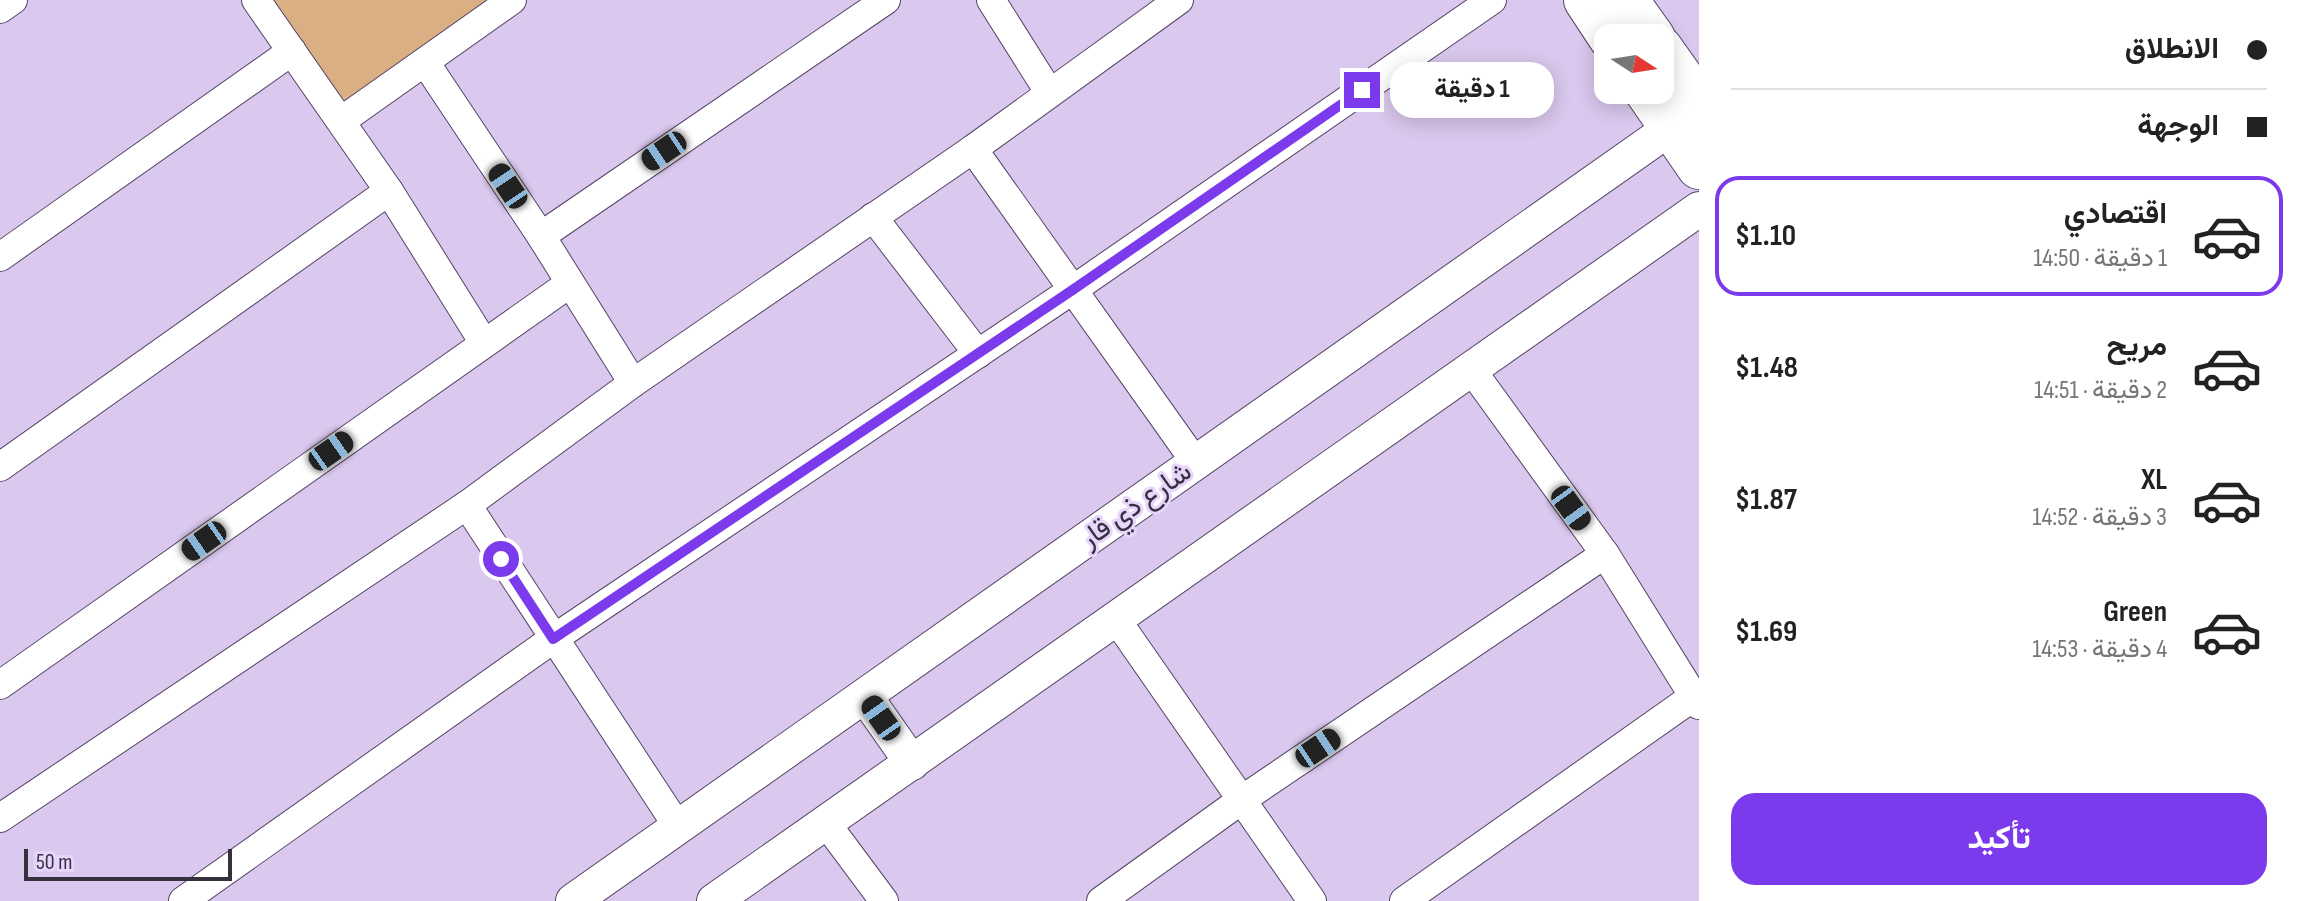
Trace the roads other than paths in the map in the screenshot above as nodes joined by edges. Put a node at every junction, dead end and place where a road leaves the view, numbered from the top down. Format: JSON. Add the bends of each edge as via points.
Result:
{"nodes":[{"id":1,"x":13,"y":0,"type":"edge"},
{"id":2,"x":256,"y":0,"type":"edge"},
{"id":3,"x":512,"y":0,"type":"edge"},
{"id":4,"x":886,"y":0,"type":"edge"},
{"id":5,"x":991,"y":0,"type":"edge"},
{"id":6,"x":1179,"y":0,"type":"edge"},
{"id":7,"x":1492,"y":0,"type":"edge"},
{"id":8,"x":1586,"y":0,"type":"edge"},
{"id":9,"x":1626,"y":0,"type":"edge"},
{"id":10,"x":0,"y":9,"type":"edge"},
{"id":11,"x":1602,"y":24,"type":"edge"},
{"id":12,"x":1643,"y":24,"type":"edge"},
{"id":13,"x":292,"y":51,"type":"junction"},
{"id":14,"x":425,"y":62,"type":"junction"},
{"id":15,"x":1674,"y":78,"type":"edge"},
{"id":16,"x":1049,"y":92,"type":"junction"},
{"id":17,"x":1690,"y":113,"type":"edge"},
{"id":18,"x":341,"y":121,"type":"junction"},
{"id":19,"x":973,"y":149,"type":"junction"},
{"id":20,"x":1699,"y":167,"type":"edge"},
{"id":21,"x":389,"y":191,"type":"junction"},
{"id":22,"x":1699,"y":209,"type":"edge"},
{"id":23,"x":873,"y":217,"type":"junction"},
{"id":24,"x":541,"y":236,"type":"junction"},
{"id":25,"x":0,"y":257,"type":"edge"},
{"id":26,"x":569,"y":284,"type":"junction"},
{"id":27,"x":1074,"y":289,"type":"junction"},
{"id":28,"x":484,"y":343,"type":"junction"},
{"id":29,"x":978,"y":354,"type":"junction"},
{"id":30,"x":1471,"y":369,"type":"junction"},
{"id":31,"x":633,"y":383,"type":"junction"},
{"id":32,"x":1196,"y":463,"type":"junction"},
{"id":33,"x":0,"y":467,"type":"edge"},
{"id":34,"x":467,"y":505,"type":"junction"},
{"id":35,"x":1605,"y":554,"type":"junction"},
{"id":36,"x":1116,"y":619,"type":"junction"},
{"id":37,"x":553,"y":639,"type":"junction"},
{"id":38,"x":0,"y":685,"type":"edge"},
{"id":39,"x":865,"y":696,"type":"junction"},
{"id":40,"x":1696,"y":701,"type":"edge"},
{"id":41,"x":912,"y":763,"type":"junction"},
{"id":42,"x":1240,"y":801,"type":"junction"},
{"id":43,"x":0,"y":818,"type":"edge"},
{"id":44,"x":826,"y":823,"type":"junction"},
{"id":45,"x":678,"y":827,"type":"junction"},
{"id":46,"x":183,"y":901,"type":"edge"},
{"id":47,"x":573,"y":901,"type":"edge"},
{"id":48,"x":714,"y":901,"type":"edge"},
{"id":49,"x":884,"y":901,"type":"edge"},
{"id":50,"x":1101,"y":901,"type":"edge"},
{"id":51,"x":1312,"y":901,"type":"edge"},
{"id":52,"x":1404,"y":901,"type":"edge"}],
"edges":[{"from":1,"to":10,"type":"street"},
{"from":2,"to":13,"type":"street"},
{"from":3,"to":14,"type":"street"},
{"from":4,"to":24,"type":"street"},
{"from":5,"to":16,"type":"street"},
{"from":6,"to":16,"type":"street"},
{"from":7,"to":27,"type":"street"},
{"from":8,"to":11,"type":"main road"},
{"from":9,"to":12,"type":"main road"},
{"from":13,"to":18,"type":"street"},
{"from":13,"to":25,"type":"street"},
{"from":14,"to":18,"type":"street"},
{"from":14,"to":24,"type":"street"},
{"from":15,"to":17,"type":"main road"},
{"from":16,"to":19,"type":"street"},
{"from":17,"to":20,"type":"main road"},
{"from":17,"to":32,"type":"street","name":"شارع ذي قار"},
{"from":18,"to":21,"type":"street"},
{"from":19,"to":23,"type":"street"},
{"from":19,"to":27,"type":"street"},
{"from":21,"to":28,"type":"street"},
{"from":21,"to":33,"type":"street"},
{"from":22,"to":30,"type":"street"},
{"from":23,"to":29,"type":"street"},
{"from":23,"to":31,"type":"street"},
{"from":24,"to":26,"type":"street"},
{"from":26,"to":28,"type":"street"},
{"from":26,"to":31,"type":"street"},
{"from":27,"to":29,"type":"street"},
{"from":27,"to":32,"type":"street"},
{"from":28,"to":38,"type":"street"},
{"from":29,"to":37,"type":"street"},
{"from":30,"to":35,"type":"street"},
{"from":30,"to":36,"type":"street"},
{"from":31,"to":34,"type":"street"},
{"from":32,"to":39,"type":"street","name":"شارع ذي قار"},
{"from":34,"to":37,"type":"street"},
{"from":34,"to":43,"type":"street"},
{"from":35,"to":40,"type":"street"},
{"from":35,"to":42,"type":"street"},
{"from":36,"to":41,"type":"street"},
{"from":36,"to":42,"type":"street"},
{"from":37,"to":45,"type":"street"},
{"from":37,"to":46,"type":"street"},
{"from":39,"to":41,"type":"street"},
{"from":39,"to":45,"type":"street","name":"شارع ذي قار"},
{"from":40,"to":52,"type":"street"},
{"from":41,"to":44,"type":"street"},
{"from":42,"to":50,"type":"street"},
{"from":42,"to":51,"type":"street"},
{"from":44,"to":48,"type":"street"},
{"from":44,"to":49,"type":"street"},
{"from":45,"to":47,"type":"street","name":"شارع ذي قار"}]}
